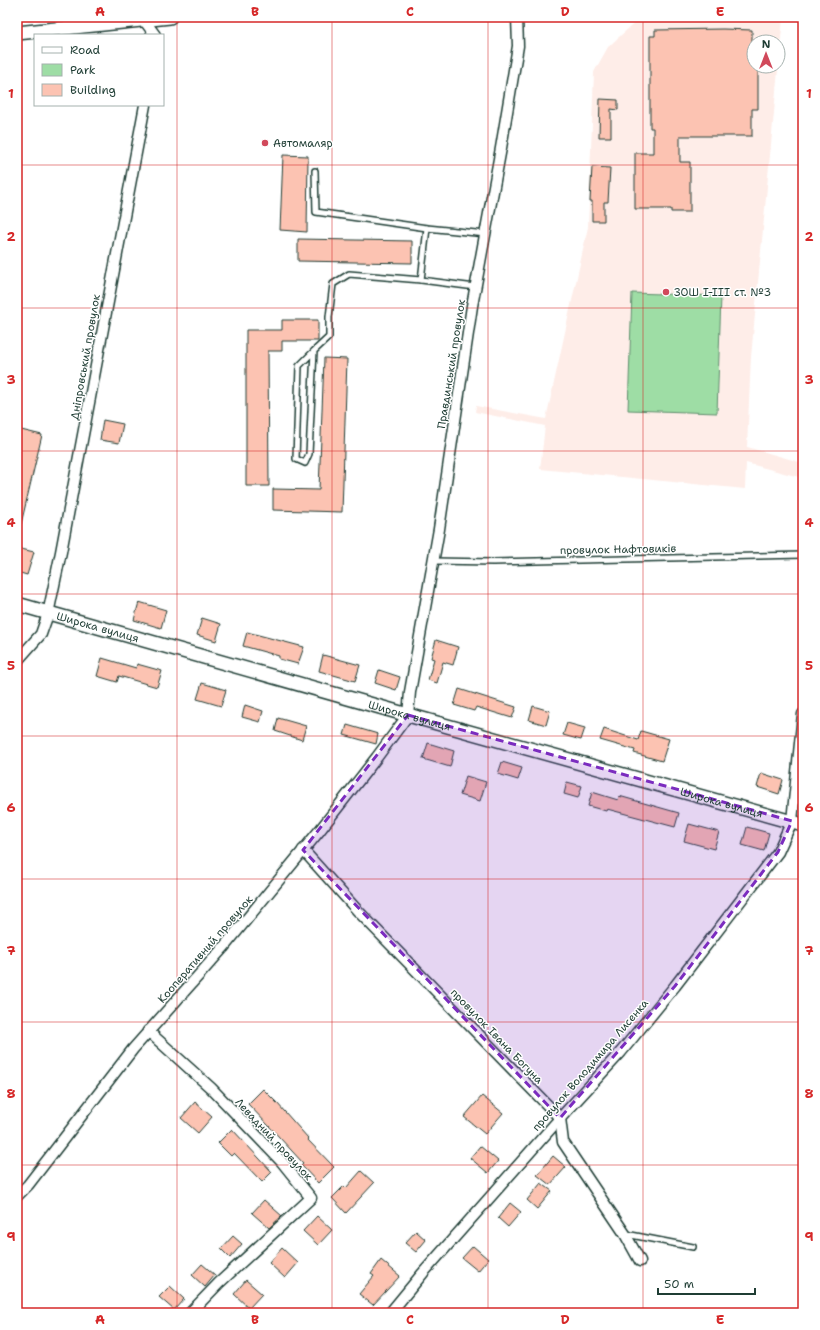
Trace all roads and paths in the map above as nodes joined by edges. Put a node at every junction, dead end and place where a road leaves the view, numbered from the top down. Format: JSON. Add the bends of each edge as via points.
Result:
{"nodes":[{"id":1,"x":170,"y":17,"type":"edge"},
{"id":2,"x":517,"y":17,"type":"edge"},
{"id":3,"x":144,"y":20,"type":"junction"},
{"id":4,"x":17,"y":33,"type":"edge"},
{"id":5,"x":154,"y":34,"type":"edge"},
{"id":6,"x":145,"y":106,"type":"edge"},
{"id":7,"x":315,"y":171,"type":"dead end"},
{"id":8,"x":427,"y":228,"type":"junction"},
{"id":9,"x":486,"y":234,"type":"junction"},
{"id":10,"x":421,"y":280,"type":"junction"},
{"id":11,"x":475,"y":287,"type":"junction"},
{"id":12,"x":314,"y":351,"type":"junction"},
{"id":13,"x":803,"y":555,"type":"edge"},
{"id":14,"x":433,"y":561,"type":"junction"},
{"id":15,"x":17,"y":604,"type":"edge"},
{"id":16,"x":48,"y":614,"type":"junction"},
{"id":17,"x":17,"y":661,"type":"edge"},
{"id":18,"x":803,"y":714,"type":"edge"},
{"id":19,"x":408,"y":715,"type":"junction"},
{"id":20,"x":797,"y":823,"type":"edge"},
{"id":21,"x":303,"y":850,"type":"junction"},
{"id":22,"x":148,"y":1032,"type":"junction"},
{"id":23,"x":560,"y":1118,"type":"junction"},
{"id":24,"x":17,"y":1196,"type":"edge"},
{"id":25,"x":625,"y":1234,"type":"junction"},
{"id":26,"x":693,"y":1247,"type":"dead end"},
{"id":27,"x":640,"y":1261,"type":"dead end"},
{"id":28,"x":190,"y":1313,"type":"edge"},
{"id":29,"x":390,"y":1313,"type":"edge"}],
"edges":[{"from":1,"to":3,"type":"street"},
{"from":2,"to":9,"type":"street","name":"Правдинський провулок","via":[[518,46]]},
{"from":3,"to":4,"type":"street"},
{"from":3,"to":5,"type":"street"},
{"from":6,"to":16,"type":"street","name":"Дніпровський провулок"},
{"from":7,"to":8,"type":"lane","via":[[316,212]]},
{"from":8,"to":9,"type":"lane"},
{"from":8,"to":10,"type":"lane"},
{"from":9,"to":11,"type":"street","name":"Правдинський провулок"},
{"from":10,"to":11,"type":"lane"},
{"from":10,"to":12,"type":"lane","via":[[349,274],[332,284],[329,337]]},
{"from":11,"to":14,"type":"street","name":"Правдинський провулок"},
{"from":12,"to":12,"type":"lane","via":[[309,454],[305,463],[296,459],[298,366]]},
{"from":13,"to":14,"type":"lane","name":"провулок Нафтовиків","via":[[501,562]]},
{"from":14,"to":19,"type":"street","name":"Правдинський провулок"},
{"from":15,"to":16,"type":"street","name":"Широка вулиця"},
{"from":16,"to":17,"type":"street","name":"Дніпровський провулок","via":[[41,634]]},
{"from":16,"to":19,"type":"street","name":"Широка вулиця"},
{"from":18,"to":20,"type":"street","name":"провулок Володимира Лисенка"},
{"from":19,"to":20,"type":"street","name":"Широка вулиця"},
{"from":19,"to":21,"type":"street","name":"Кооперативний провулок"},
{"from":20,"to":23,"type":"street","name":"провулок Володимира Лисенка","via":[[778,852],[675,986],[621,1052]]},
{"from":21,"to":22,"type":"street","name":"Кооперативний провулок","via":[[223,948]]},
{"from":21,"to":23,"type":"street","name":"провулок Івана Богуна","via":[[357,910]]},
{"from":22,"to":24,"type":"street","name":"Кооперативний провулок"},
{"from":22,"to":28,"type":"street","name":"Левадний провулок","via":[[211,1088],[282,1162],[311,1198]]},
{"from":23,"to":25,"type":"street","via":[[563,1142]]},
{"from":23,"to":29,"type":"street","name":"провулок Володимира Лисенка"},
{"from":25,"to":26,"type":"lane"},
{"from":25,"to":27,"type":"street"}]}
